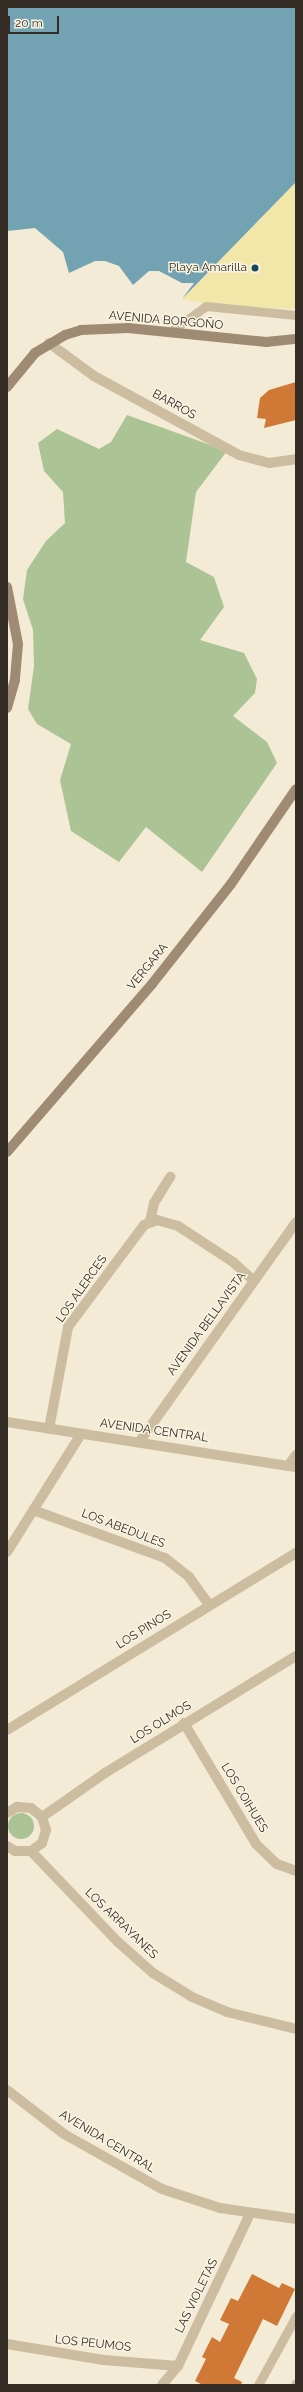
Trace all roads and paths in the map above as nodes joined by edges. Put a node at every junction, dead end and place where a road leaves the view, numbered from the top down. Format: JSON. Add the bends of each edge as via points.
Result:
{"nodes":[{"id":1,"x":296,"y":315,"type":"edge"},
{"id":2,"x":170,"y":332,"type":"junction"},
{"id":3,"x":296,"y":339,"type":"edge"},
{"id":4,"x":49,"y":343,"type":"junction"},
{"id":5,"x":7,"y":387,"type":"edge"},
{"id":6,"x":296,"y":459,"type":"edge"},
{"id":7,"x":7,"y":587,"type":"edge"},
{"id":8,"x":7,"y":708,"type":"edge"},
{"id":9,"x":296,"y":788,"type":"edge"},
{"id":10,"x":7,"y":1152,"type":"edge"},
{"id":11,"x":170,"y":1177,"type":"dead end"},
{"id":12,"x":150,"y":1221,"type":"junction"},
{"id":13,"x":296,"y":1222,"type":"edge"},
{"id":14,"x":254,"y":1281,"type":"junction"},
{"id":15,"x":7,"y":1422,"type":"edge"},
{"id":16,"x":49,"y":1429,"type":"junction"},
{"id":17,"x":81,"y":1434,"type":"junction"},
{"id":18,"x":140,"y":1441,"type":"junction"},
{"id":19,"x":296,"y":1455,"type":"edge"},
{"id":20,"x":292,"y":1466,"type":"edge"},
{"id":21,"x":33,"y":1510,"type":"junction"},
{"id":22,"x":7,"y":1552,"type":"edge"},
{"id":23,"x":296,"y":1554,"type":"edge"},
{"id":24,"x":209,"y":1605,"type":"junction"},
{"id":25,"x":296,"y":1656,"type":"edge"},
{"id":26,"x":184,"y":1723,"type":"junction"},
{"id":27,"x":7,"y":1730,"type":"edge"},
{"id":28,"x":7,"y":1813,"type":"edge"},
{"id":29,"x":42,"y":1817,"type":"junction"},
{"id":30,"x":7,"y":1846,"type":"edge"},
{"id":31,"x":31,"y":1851,"type":"junction"},
{"id":32,"x":296,"y":1871,"type":"edge"},
{"id":33,"x":296,"y":2029,"type":"edge"},
{"id":34,"x":7,"y":2090,"type":"edge"},
{"id":35,"x":250,"y":2214,"type":"junction"},
{"id":36,"x":296,"y":2219,"type":"edge"},
{"id":37,"x":296,"y":2316,"type":"edge"},
{"id":38,"x":7,"y":2344,"type":"edge"},
{"id":39,"x":178,"y":2366,"type":"junction"},
{"id":40,"x":167,"y":2384,"type":"edge"},
{"id":41,"x":258,"y":2385,"type":"edge"}],
"edges":[{"from":1,"to":2,"type":"lane","via":[[206,306]]},
{"from":2,"to":3,"type":"street","name":"AVENIDA BORGOÑO","via":[[260,342]]},
{"from":2,"to":4,"type":"street","name":"AVENIDA BORGOÑO","via":[[94,328]]},
{"from":4,"to":5,"type":"street","name":"AVENIDA BORGOÑO","via":[[22,365]]},
{"from":4,"to":6,"type":"street","name":"BARROS","via":[[94,376],[239,455],[269,463]]},
{"from":7,"to":8,"type":"street","via":[[18,644],[15,680]]},
{"from":9,"to":10,"type":"street","name":"VERGARA","via":[[232,884],[152,984]]},
{"from":11,"to":12,"type":"street","name":"LOS ALERCES","via":[[154,1203]]},
{"from":12,"to":14,"type":"street","via":[[178,1226],[233,1262]]},
{"from":12,"to":16,"type":"street","name":"LOS ALERCES","via":[[68,1326]]},
{"from":13,"to":14,"type":"street","name":"AVENIDA BELLAVISTA"},
{"from":14,"to":18,"type":"street","name":"AVENIDA BELLAVISTA"},
{"from":15,"to":16,"type":"street","name":"AVENIDA CENTRAL"},
{"from":16,"to":17,"type":"street","name":"AVENIDA CENTRAL"},
{"from":17,"to":18,"type":"street","name":"AVENIDA CENTRAL"},
{"from":17,"to":21,"type":"street"},
{"from":18,"to":20,"type":"street","name":"AVENIDA CENTRAL"},
{"from":19,"to":20,"type":"street"},
{"from":21,"to":22,"type":"street"},
{"from":21,"to":24,"type":"street","name":"LOS ABEDULES","via":[[164,1558],[189,1578]]},
{"from":23,"to":24,"type":"street","name":"LOS PINOS"},
{"from":24,"to":27,"type":"street","name":"LOS PINOS"},
{"from":25,"to":26,"type":"street","name":"LOS OLMOS"},
{"from":26,"to":29,"type":"street","name":"LOS OLMOS"},
{"from":26,"to":32,"type":"street","name":"LOS COIHUES","via":[[256,1844],[277,1864]]},
{"from":28,"to":29,"type":"street","via":[[24,1806]]},
{"from":29,"to":31,"type":"street","via":[[45,1836]]},
{"from":30,"to":31,"type":"street","via":[[15,1851]]},
{"from":31,"to":33,"type":"street","name":"LOS ARRAYANES","via":[[118,1942],[153,1973],[192,1997],[227,2012]]},
{"from":34,"to":35,"type":"street","name":"AVENIDA CENTRAL","via":[[64,2134],[134,2176],[191,2200]]},
{"from":35,"to":36,"type":"street","name":"AVENIDA CENTRAL"},
{"from":35,"to":39,"type":"street","name":"LAS VIOLETAS"},
{"from":37,"to":41,"type":"lane"},
{"from":38,"to":39,"type":"street","name":"LOS PEUMOS","via":[[104,2360]]},
{"from":39,"to":40,"type":"street","name":"LAS VIOLETAS"}]}
